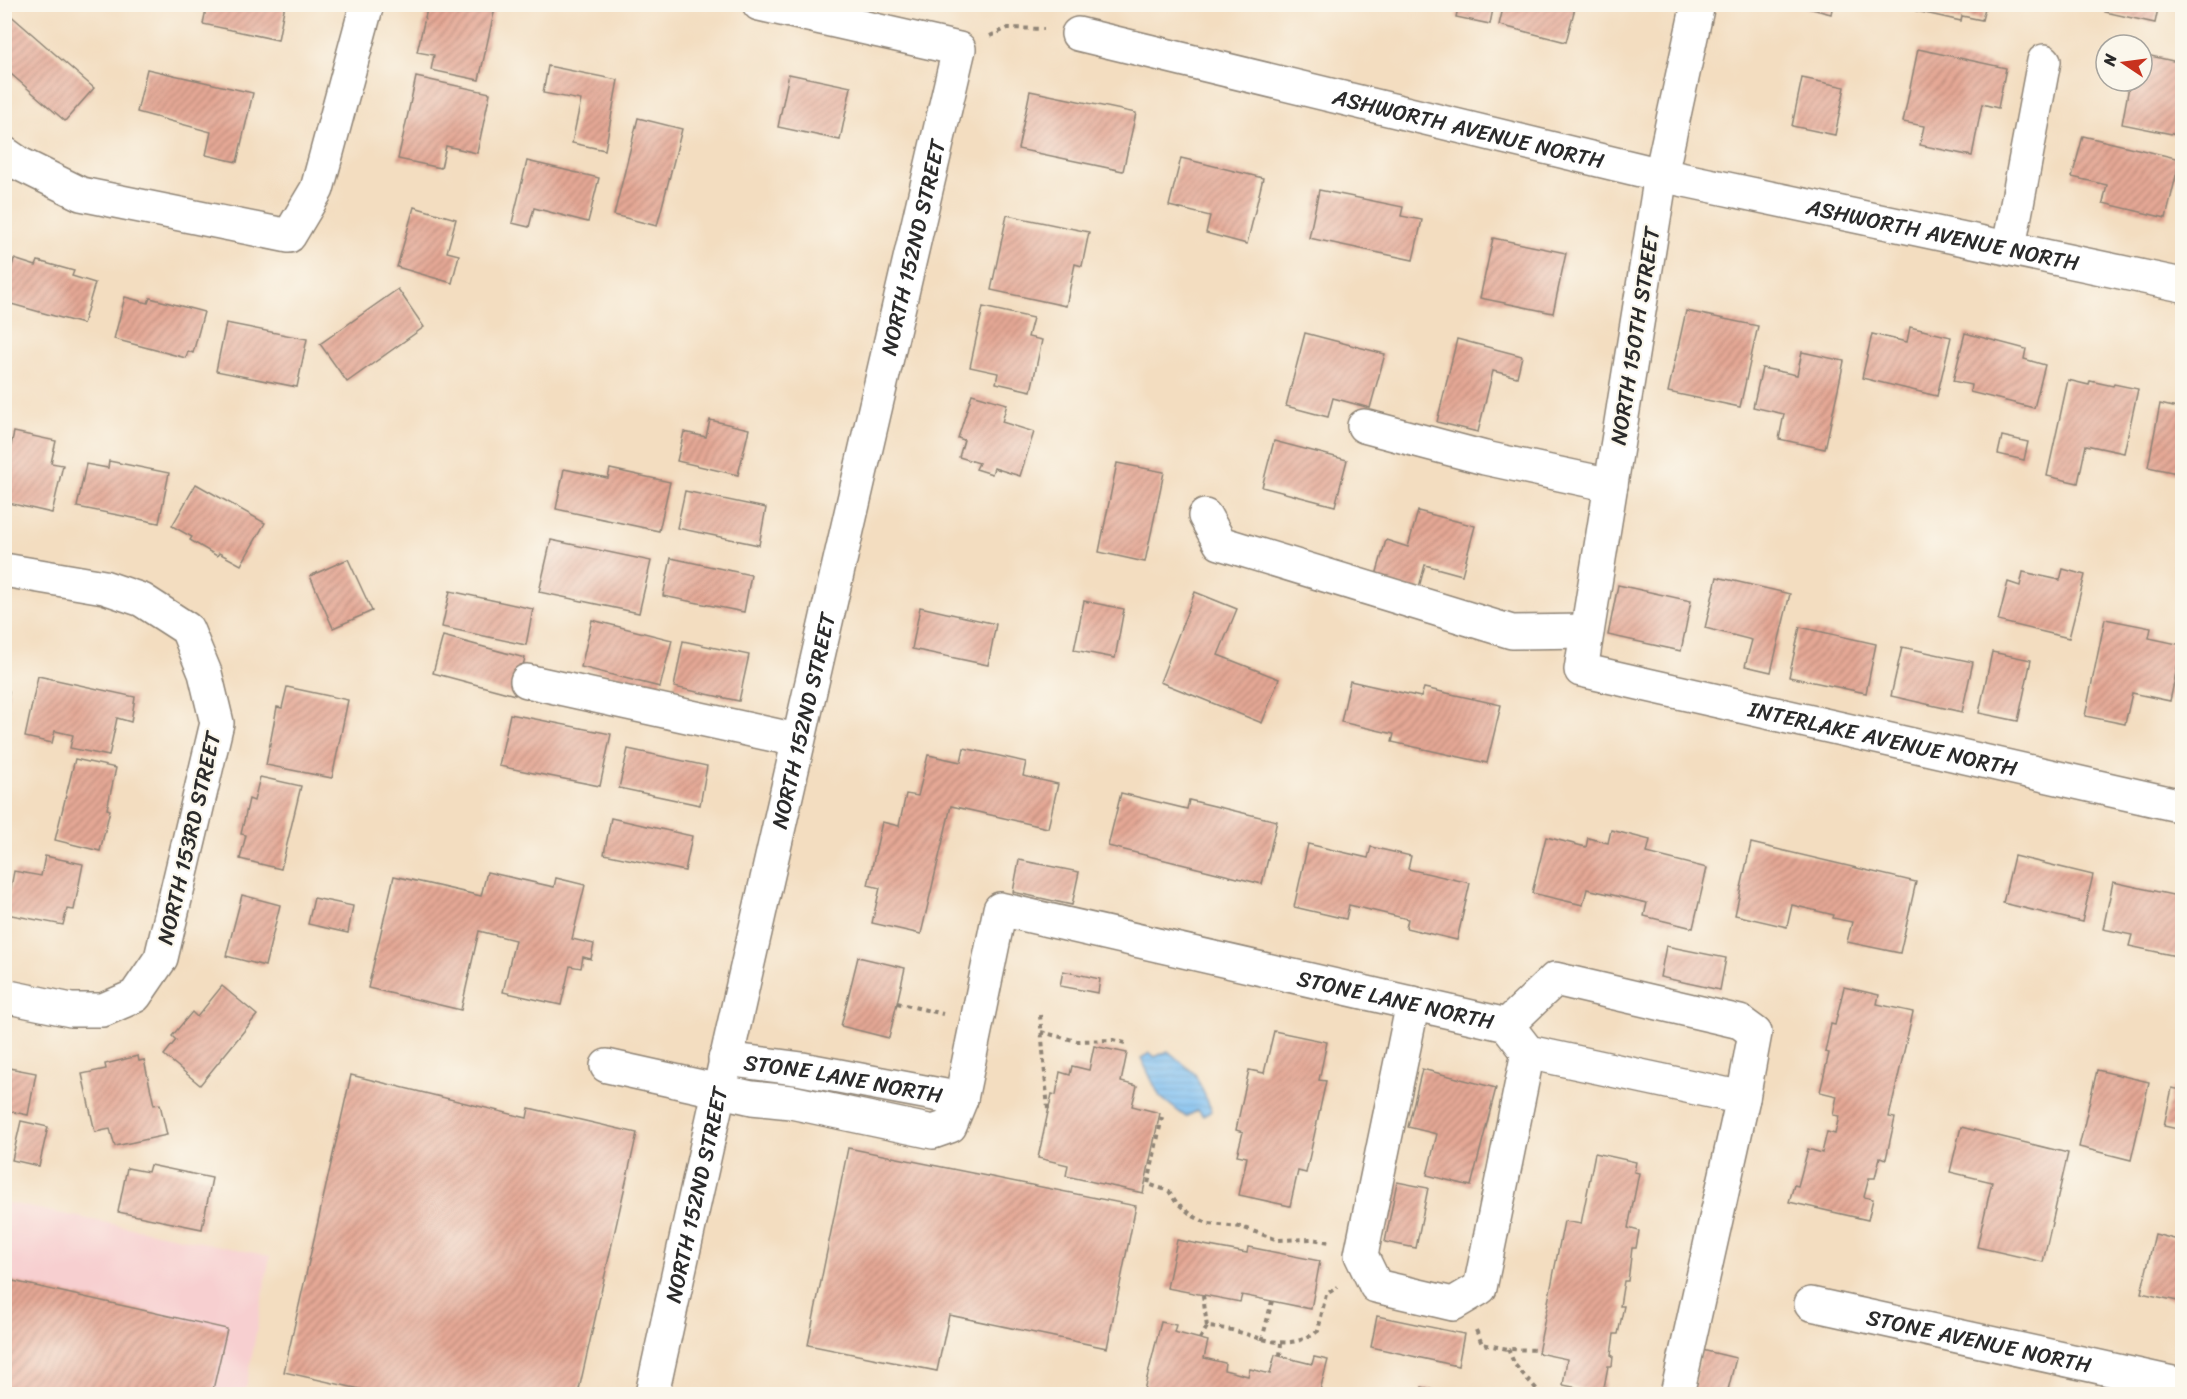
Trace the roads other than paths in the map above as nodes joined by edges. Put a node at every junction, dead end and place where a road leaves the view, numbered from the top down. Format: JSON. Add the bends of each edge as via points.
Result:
{"nodes":[{"id":1,"x":367,"y":4,"type":"edge"},
{"id":2,"x":759,"y":4,"type":"edge"},
{"id":3,"x":1698,"y":4,"type":"edge"},
{"id":4,"x":1078,"y":34,"type":"road end"},
{"id":5,"x":2044,"y":61,"type":"dead end"},
{"id":6,"x":4,"y":153,"type":"edge"},
{"id":7,"x":1661,"y":175,"type":"junction"},
{"id":8,"x":2009,"y":247,"type":"junction"},
{"id":9,"x":2182,"y":285,"type":"edge"},
{"id":10,"x":1364,"y":426,"type":"dead end"},
{"id":11,"x":1611,"y":485,"type":"junction"},
{"id":12,"x":1205,"y":516,"type":"dead end"},
{"id":13,"x":4,"y":570,"type":"edge"},
{"id":14,"x":1587,"y":631,"type":"junction"},
{"id":15,"x":1581,"y":670,"type":"joint"},
{"id":16,"x":527,"y":681,"type":"dead end"},
{"id":17,"x":797,"y":740,"type":"junction"},
{"id":18,"x":2182,"y":806,"type":"edge"},
{"id":19,"x":4,"y":996,"type":"edge"},
{"id":20,"x":1413,"y":1003,"type":"junction"},
{"id":21,"x":1507,"y":1024,"type":"junction"},
{"id":22,"x":1528,"y":1052,"type":"junction"},
{"id":23,"x":725,"y":1059,"type":"junction"},
{"id":24,"x":607,"y":1066,"type":"dead end"},
{"id":25,"x":718,"y":1091,"type":"junction"},
{"id":26,"x":1743,"y":1098,"type":"junction"},
{"id":27,"x":960,"y":1099,"type":"junction"},
{"id":28,"x":1811,"y":1304,"type":"dead end"},
{"id":29,"x":2182,"y":1385,"type":"edge"},
{"id":30,"x":652,"y":1395,"type":"edge"},
{"id":31,"x":1677,"y":1395,"type":"edge"}],
"edges":[{"from":1,"to":6,"type":"street","via":[[317,189],[289,236],[81,194]]},
{"from":2,"to":17,"type":"street","name":"NORTH 152ND STREET","via":[[959,49]]},
{"from":3,"to":7,"type":"street","name":"NORTH 150TH STREET"},
{"from":4,"to":7,"type":"street","name":"ASHWORTH AVENUE NORTH"},
{"from":5,"to":8,"type":"street"},
{"from":7,"to":8,"type":"street","name":"ASHWORTH AVENUE NORTH"},
{"from":7,"to":11,"type":"street","name":"NORTH 150TH STREET"},
{"from":8,"to":9,"type":"street","name":"ASHWORTH AVENUE NORTH"},
{"from":10,"to":11,"type":"street","via":[[1485,458]]},
{"from":11,"to":14,"type":"street","name":"NORTH 150TH STREET"},
{"from":12,"to":14,"type":"street","via":[[1220,543],[1512,632]]},
{"from":13,"to":19,"type":"street","name":"NORTH 153RD STREET","via":[[104,587],[141,600],[187,629],[205,673],[217,723],[160,958],[135,996],[103,1010],[71,1010]]},
{"from":14,"to":15,"type":"street","name":"NORTH 150TH STREET"},
{"from":15,"to":18,"type":"street","name":"INTERLAKE AVENUE NORTH"},
{"from":16,"to":17,"type":"street"},
{"from":17,"to":23,"type":"street","name":"NORTH 152ND STREET"},
{"from":20,"to":21,"type":"street","name":"STONE LANE NORTH"},
{"from":20,"to":22,"type":"street","via":[[1361,1255],[1376,1286],[1453,1304],[1480,1288]]},
{"from":20,"to":27,"type":"street","name":"STONE LANE NORTH","via":[[1000,909]]},
{"from":21,"to":22,"type":"street","name":"STONE LANE NORTH"},
{"from":21,"to":26,"type":"street","via":[[1555,979],[1740,1022],[1755,1033]]},
{"from":22,"to":26,"type":"street"},
{"from":23,"to":25,"type":"street","name":"NORTH 152ND STREET"},
{"from":23,"to":27,"type":"street","name":"STONE LANE NORTH","via":[[802,1069]]},
{"from":24,"to":25,"type":"street"},
{"from":25,"to":27,"type":"street","name":"STONE LANE NORTH","via":[[791,1101],[933,1132],[950,1126]]},
{"from":25,"to":30,"type":"street","name":"NORTH 152ND STREET"},
{"from":26,"to":31,"type":"street"},
{"from":28,"to":29,"type":"street","name":"STONE AVENUE NORTH"}]}
